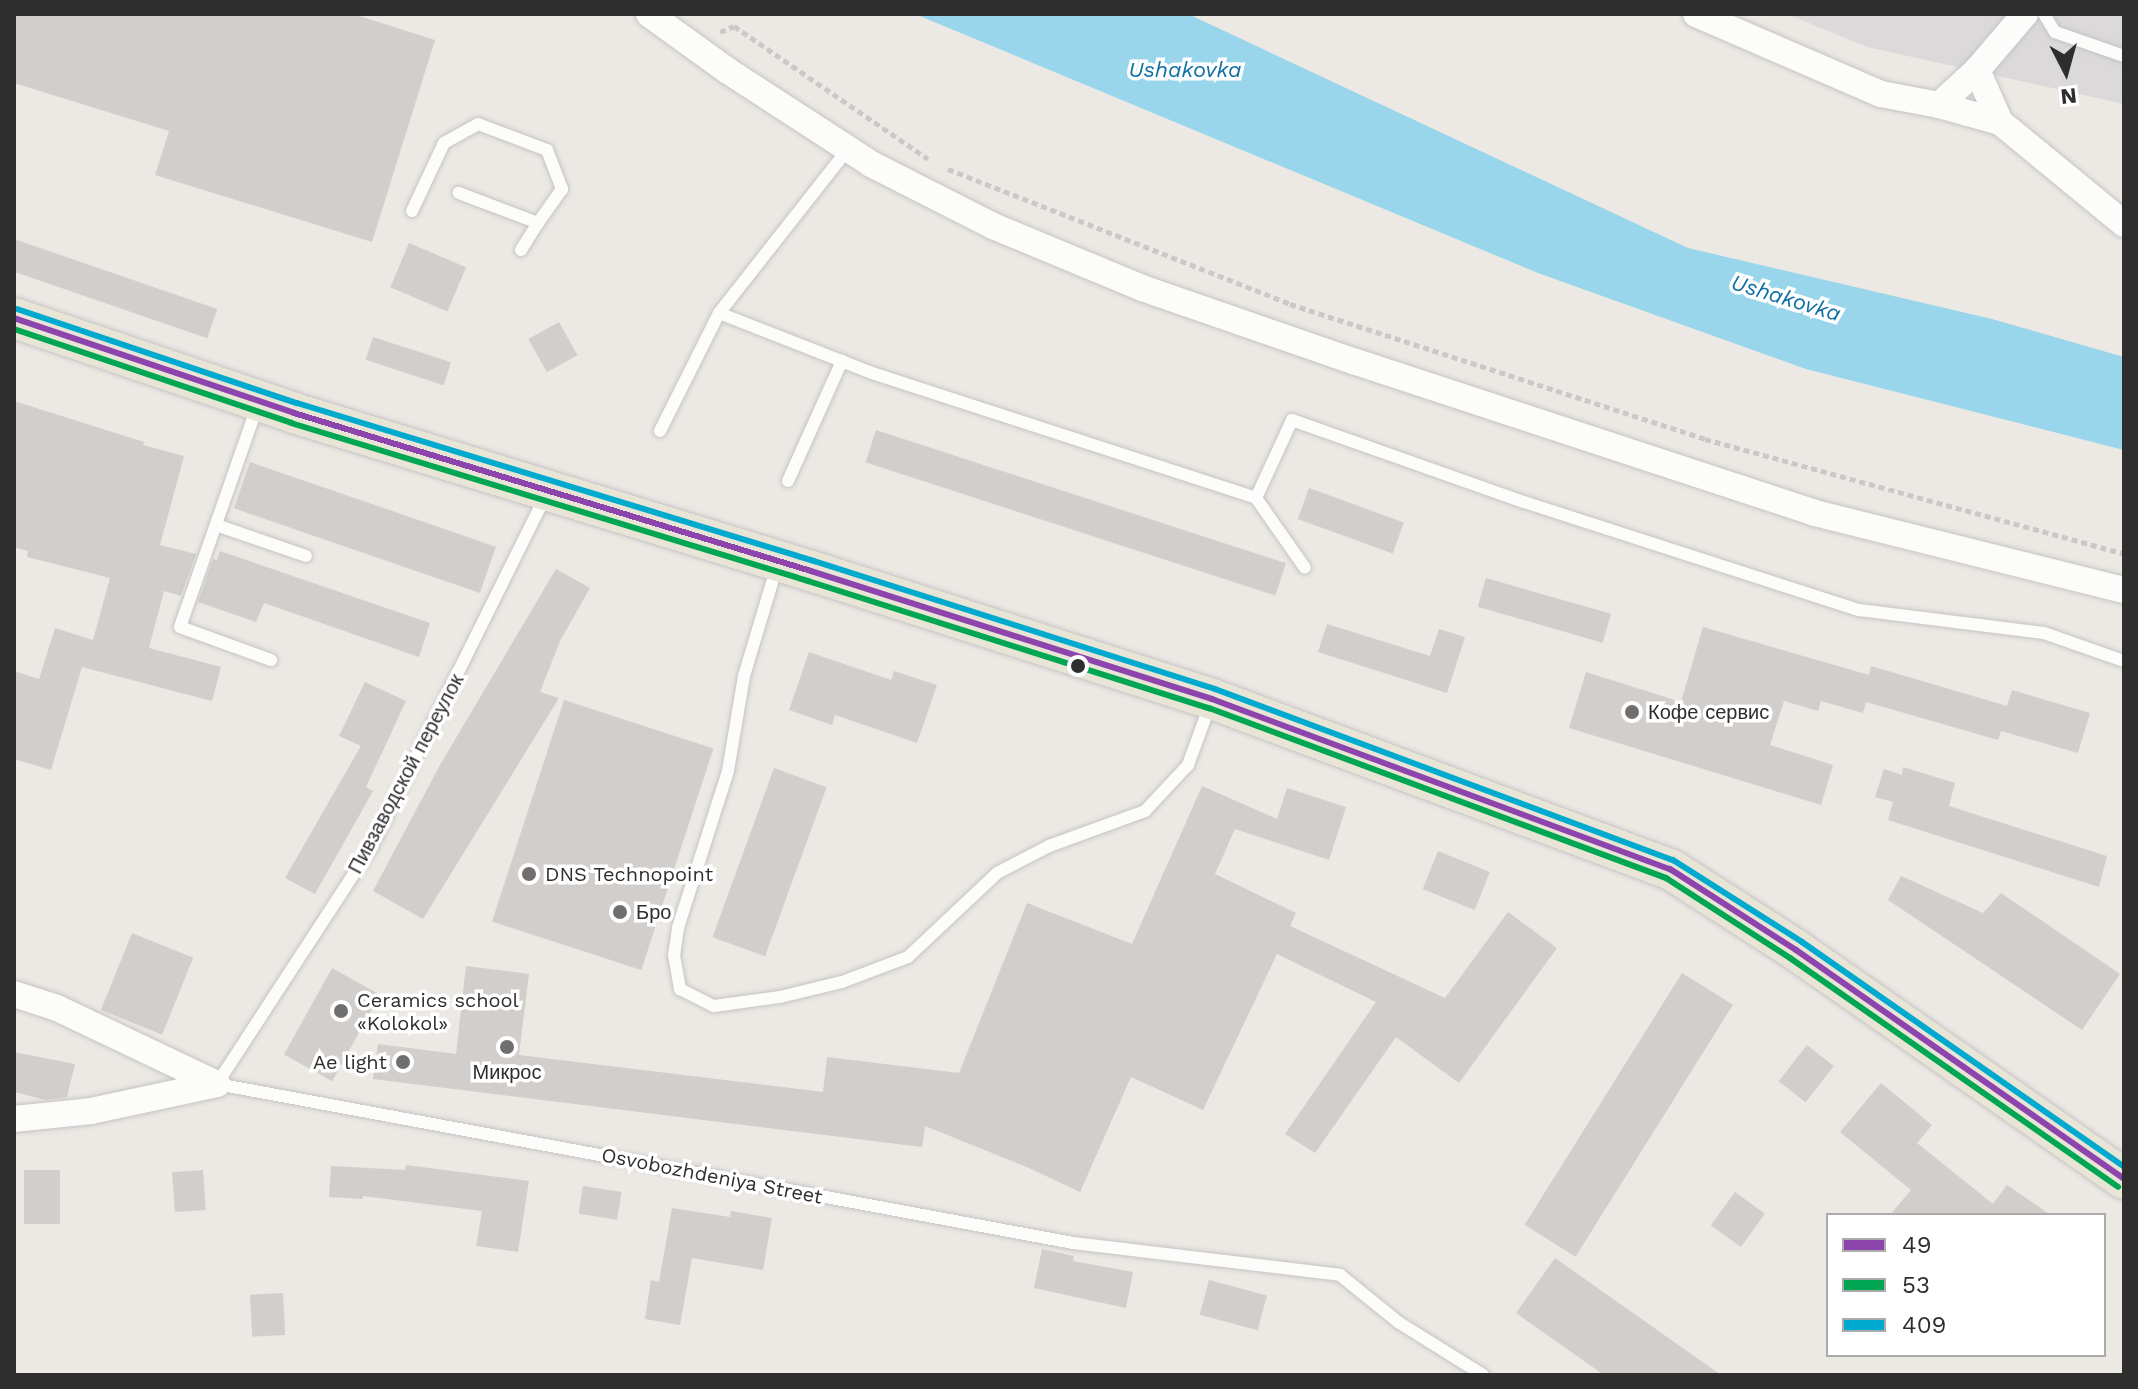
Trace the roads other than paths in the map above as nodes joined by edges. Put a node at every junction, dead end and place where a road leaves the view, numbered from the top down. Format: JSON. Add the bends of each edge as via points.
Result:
{"nodes":[{"id":1,"x":649,"y":14,"type":"edge"},
{"id":2,"x":1696,"y":14,"type":"edge"},
{"id":3,"x":2025,"y":14,"type":"edge"},
{"id":4,"x":2044,"y":14,"type":"edge"},
{"id":5,"x":2124,"y":56,"type":"edge"},
{"id":6,"x":1977,"y":70,"type":"junction"},
{"id":7,"x":1939,"y":105,"type":"junction"},
{"id":8,"x":2000,"y":122,"type":"junction"},
{"id":9,"x":848,"y":149,"type":"junction"},
{"id":10,"x":459,"y":193,"type":"dead end"},
{"id":11,"x":412,"y":211,"type":"dead end"},
{"id":12,"x":538,"y":223,"type":"junction"},
{"id":13,"x":2124,"y":224,"type":"edge"},
{"id":14,"x":521,"y":250,"type":"dead end"},
{"id":15,"x":719,"y":313,"type":"junction"},
{"id":16,"x":14,"y":318,"type":"edge"},
{"id":17,"x":842,"y":361,"type":"junction"},
{"id":18,"x":259,"y":401,"type":"junction"},
{"id":19,"x":660,"y":431,"type":"dead end"},
{"id":20,"x":788,"y":481,"type":"dead end"},
{"id":21,"x":548,"y":492,"type":"junction"},
{"id":22,"x":1256,"y":498,"type":"junction"},
{"id":23,"x":216,"y":525,"type":"junction"},
{"id":24,"x":306,"y":556,"type":"dead end"},
{"id":25,"x":778,"y":562,"type":"junction"},
{"id":26,"x":1305,"y":568,"type":"dead end"},
{"id":27,"x":2124,"y":590,"type":"edge"},
{"id":28,"x":271,"y":660,"type":"dead end"},
{"id":29,"x":2124,"y":661,"type":"edge"},
{"id":30,"x":1212,"y":699,"type":"junction"},
{"id":31,"x":14,"y":994,"type":"edge"},
{"id":32,"x":217,"y":1084,"type":"junction"},
{"id":33,"x":14,"y":1119,"type":"edge"},
{"id":34,"x":2124,"y":1179,"type":"edge"},
{"id":35,"x":1483,"y":1375,"type":"edge"}],
"edges":[{"from":1,"to":9,"type":"street"},
{"from":2,"to":7,"type":"street","via":[[1881,94]]},
{"from":3,"to":6,"type":"street"},
{"from":4,"to":5,"type":"lane","via":[[2055,32]]},
{"from":6,"to":7,"type":"street"},
{"from":6,"to":8,"type":"street"},
{"from":7,"to":8,"type":"street"},
{"from":8,"to":13,"type":"street"},
{"from":9,"to":15,"type":"lane"},
{"from":9,"to":27,"type":"street","via":[[993,226],[1142,288],[1356,362],[1815,513]]},
{"from":10,"to":12,"type":"lane"},
{"from":11,"to":12,"type":"lane","via":[[444,143],[478,124],[547,150],[562,189]]},
{"from":12,"to":14,"type":"lane"},
{"from":15,"to":17,"type":"lane"},
{"from":15,"to":19,"type":"lane"},
{"from":16,"to":18,"type":"main road"},
{"from":17,"to":20,"type":"lane"},
{"from":17,"to":22,"type":"lane"},
{"from":18,"to":21,"type":"main road"},
{"from":18,"to":23,"type":"lane"},
{"from":21,"to":25,"type":"main road"},
{"from":21,"to":32,"type":"lane","name":"Пивзаводской переулок","via":[[372,846]]},
{"from":22,"to":26,"type":"lane"},
{"from":22,"to":29,"type":"lane","via":[[1292,420],[1524,502],[1859,610],[2044,633]]},
{"from":23,"to":24,"type":"lane"},
{"from":23,"to":28,"type":"lane","via":[[180,627]]},
{"from":25,"to":30,"type":"main road"},
{"from":25,"to":30,"type":"lane","via":[[744,676],[728,771],[674,955],[680,989],[714,1006],[842,982],[908,957],[997,873],[1049,846],[1145,811],[1188,765]]},
{"from":30,"to":34,"type":"main road","via":[[1670,869],[1796,950]]},
{"from":31,"to":32,"type":"street","via":[[57,1008]]},
{"from":32,"to":33,"type":"street","name":"Osvobozhdeniya Street","via":[[91,1111]]},
{"from":32,"to":35,"type":"lane","name":"Osvobozhdeniya Street","via":[[1073,1243],[1340,1275],[1398,1322]]}]}
